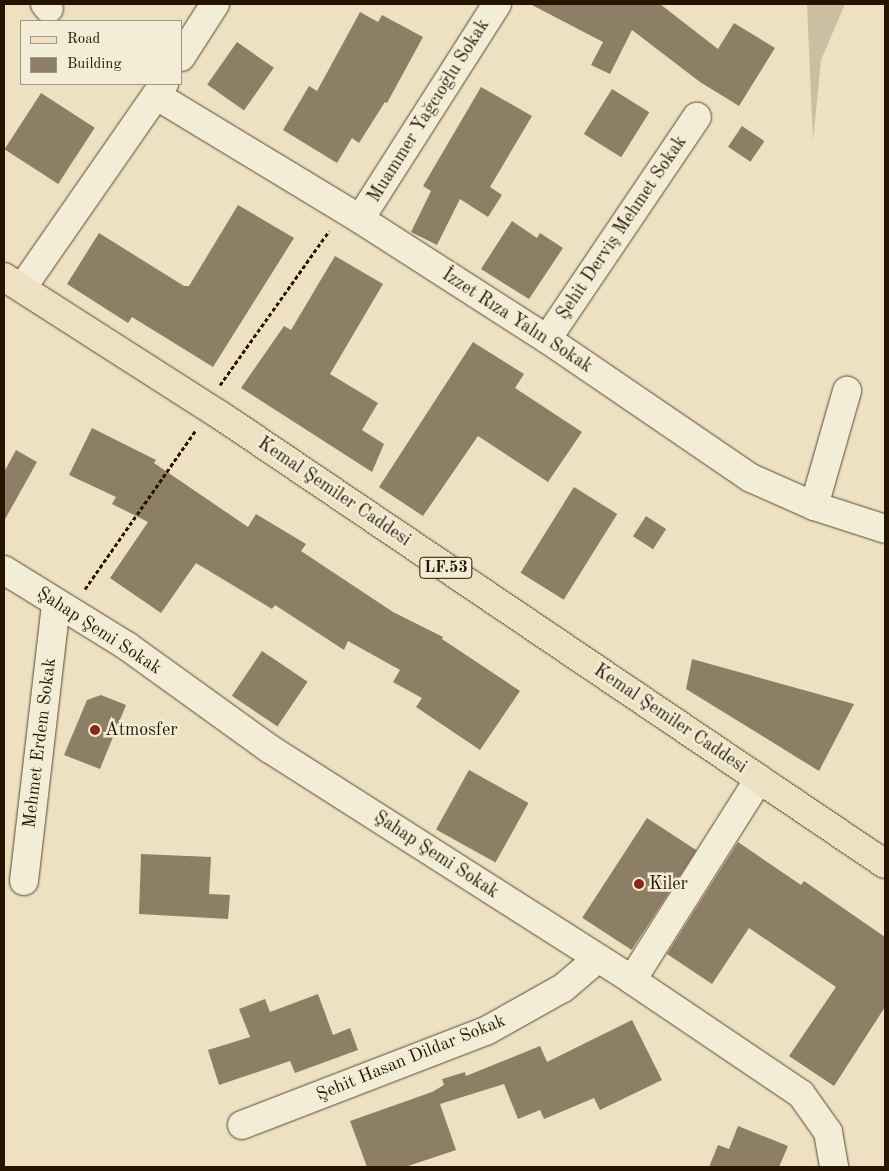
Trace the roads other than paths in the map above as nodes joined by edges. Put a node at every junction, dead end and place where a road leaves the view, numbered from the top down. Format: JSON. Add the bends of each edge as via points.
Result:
{"nodes":[{"id":1,"x":215,"y":4,"type":"edge"},
{"id":2,"x":497,"y":4,"type":"edge"},
{"id":3,"x":182,"y":55,"type":"edge"},
{"id":4,"x":160,"y":90,"type":"edge"},
{"id":5,"x":697,"y":116,"type":"dead end"},
{"id":6,"x":352,"y":214,"type":"junction"},
{"id":7,"x":13,"y":282,"type":"edge"},
{"id":8,"x":547,"y":339,"type":"junction"},
{"id":9,"x":847,"y":392,"type":"dead end"},
{"id":10,"x":814,"y":506,"type":"junction"},
{"id":11,"x":885,"y":529,"type":"edge"},
{"id":12,"x":4,"y":570,"type":"edge"},
{"id":13,"x":63,"y":609,"type":"junction"},
{"id":14,"x":759,"y":779,"type":"junction"},
{"id":15,"x":885,"y":864,"type":"edge"},
{"id":16,"x":24,"y":881,"type":"dead end"},
{"id":17,"x":597,"y":959,"type":"junction"},
{"id":18,"x":632,"y":980,"type":"junction"},
{"id":19,"x":242,"y":1125,"type":"dead end"},
{"id":20,"x":834,"y":1167,"type":"edge"}],
"edges":[{"from":1,"to":3,"type":"street"},
{"from":2,"to":6,"type":"street","name":"Muammer Yağcıoğlu Sokak"},
{"from":4,"to":6,"type":"street","name":"İzzet Rıza Yalın Sokak"},
{"from":4,"to":7,"type":"street"},
{"from":5,"to":8,"type":"street","name":"Şehit Derviş Mehmet Sokak"},
{"from":6,"to":8,"type":"street","name":"İzzet Rıza Yalın Sokak"},
{"from":7,"to":14,"type":"main road","name":"Kemal Şemiler Caddesi","number":"LF.53","via":[[208,408]]},
{"from":8,"to":10,"type":"street","name":"İzzet Rıza Yalın Sokak","via":[[751,478]]},
{"from":9,"to":10,"type":"street"},
{"from":10,"to":11,"type":"street","name":"İzzet Rıza Yalın Sokak"},
{"from":12,"to":13,"type":"street","name":"Şahap Şemi Sokak"},
{"from":13,"to":16,"type":"street","name":"Mehmet Erdem Sokak"},
{"from":13,"to":17,"type":"street","name":"Şahap Şemi Sokak","via":[[127,646],[270,749]]},
{"from":14,"to":15,"type":"main road","name":"Kemal Şemiler Caddesi","number":"LF.53"},
{"from":14,"to":18,"type":"street"},
{"from":17,"to":18,"type":"street","name":"Şahap Şemi Sokak"},
{"from":17,"to":19,"type":"street","name":"Şehit Hasan Dildar Sokak","via":[[563,988],[486,1031]]},
{"from":18,"to":20,"type":"street","name":"Şahap Şemi Sokak","via":[[801,1094],[828,1132]]}]}
